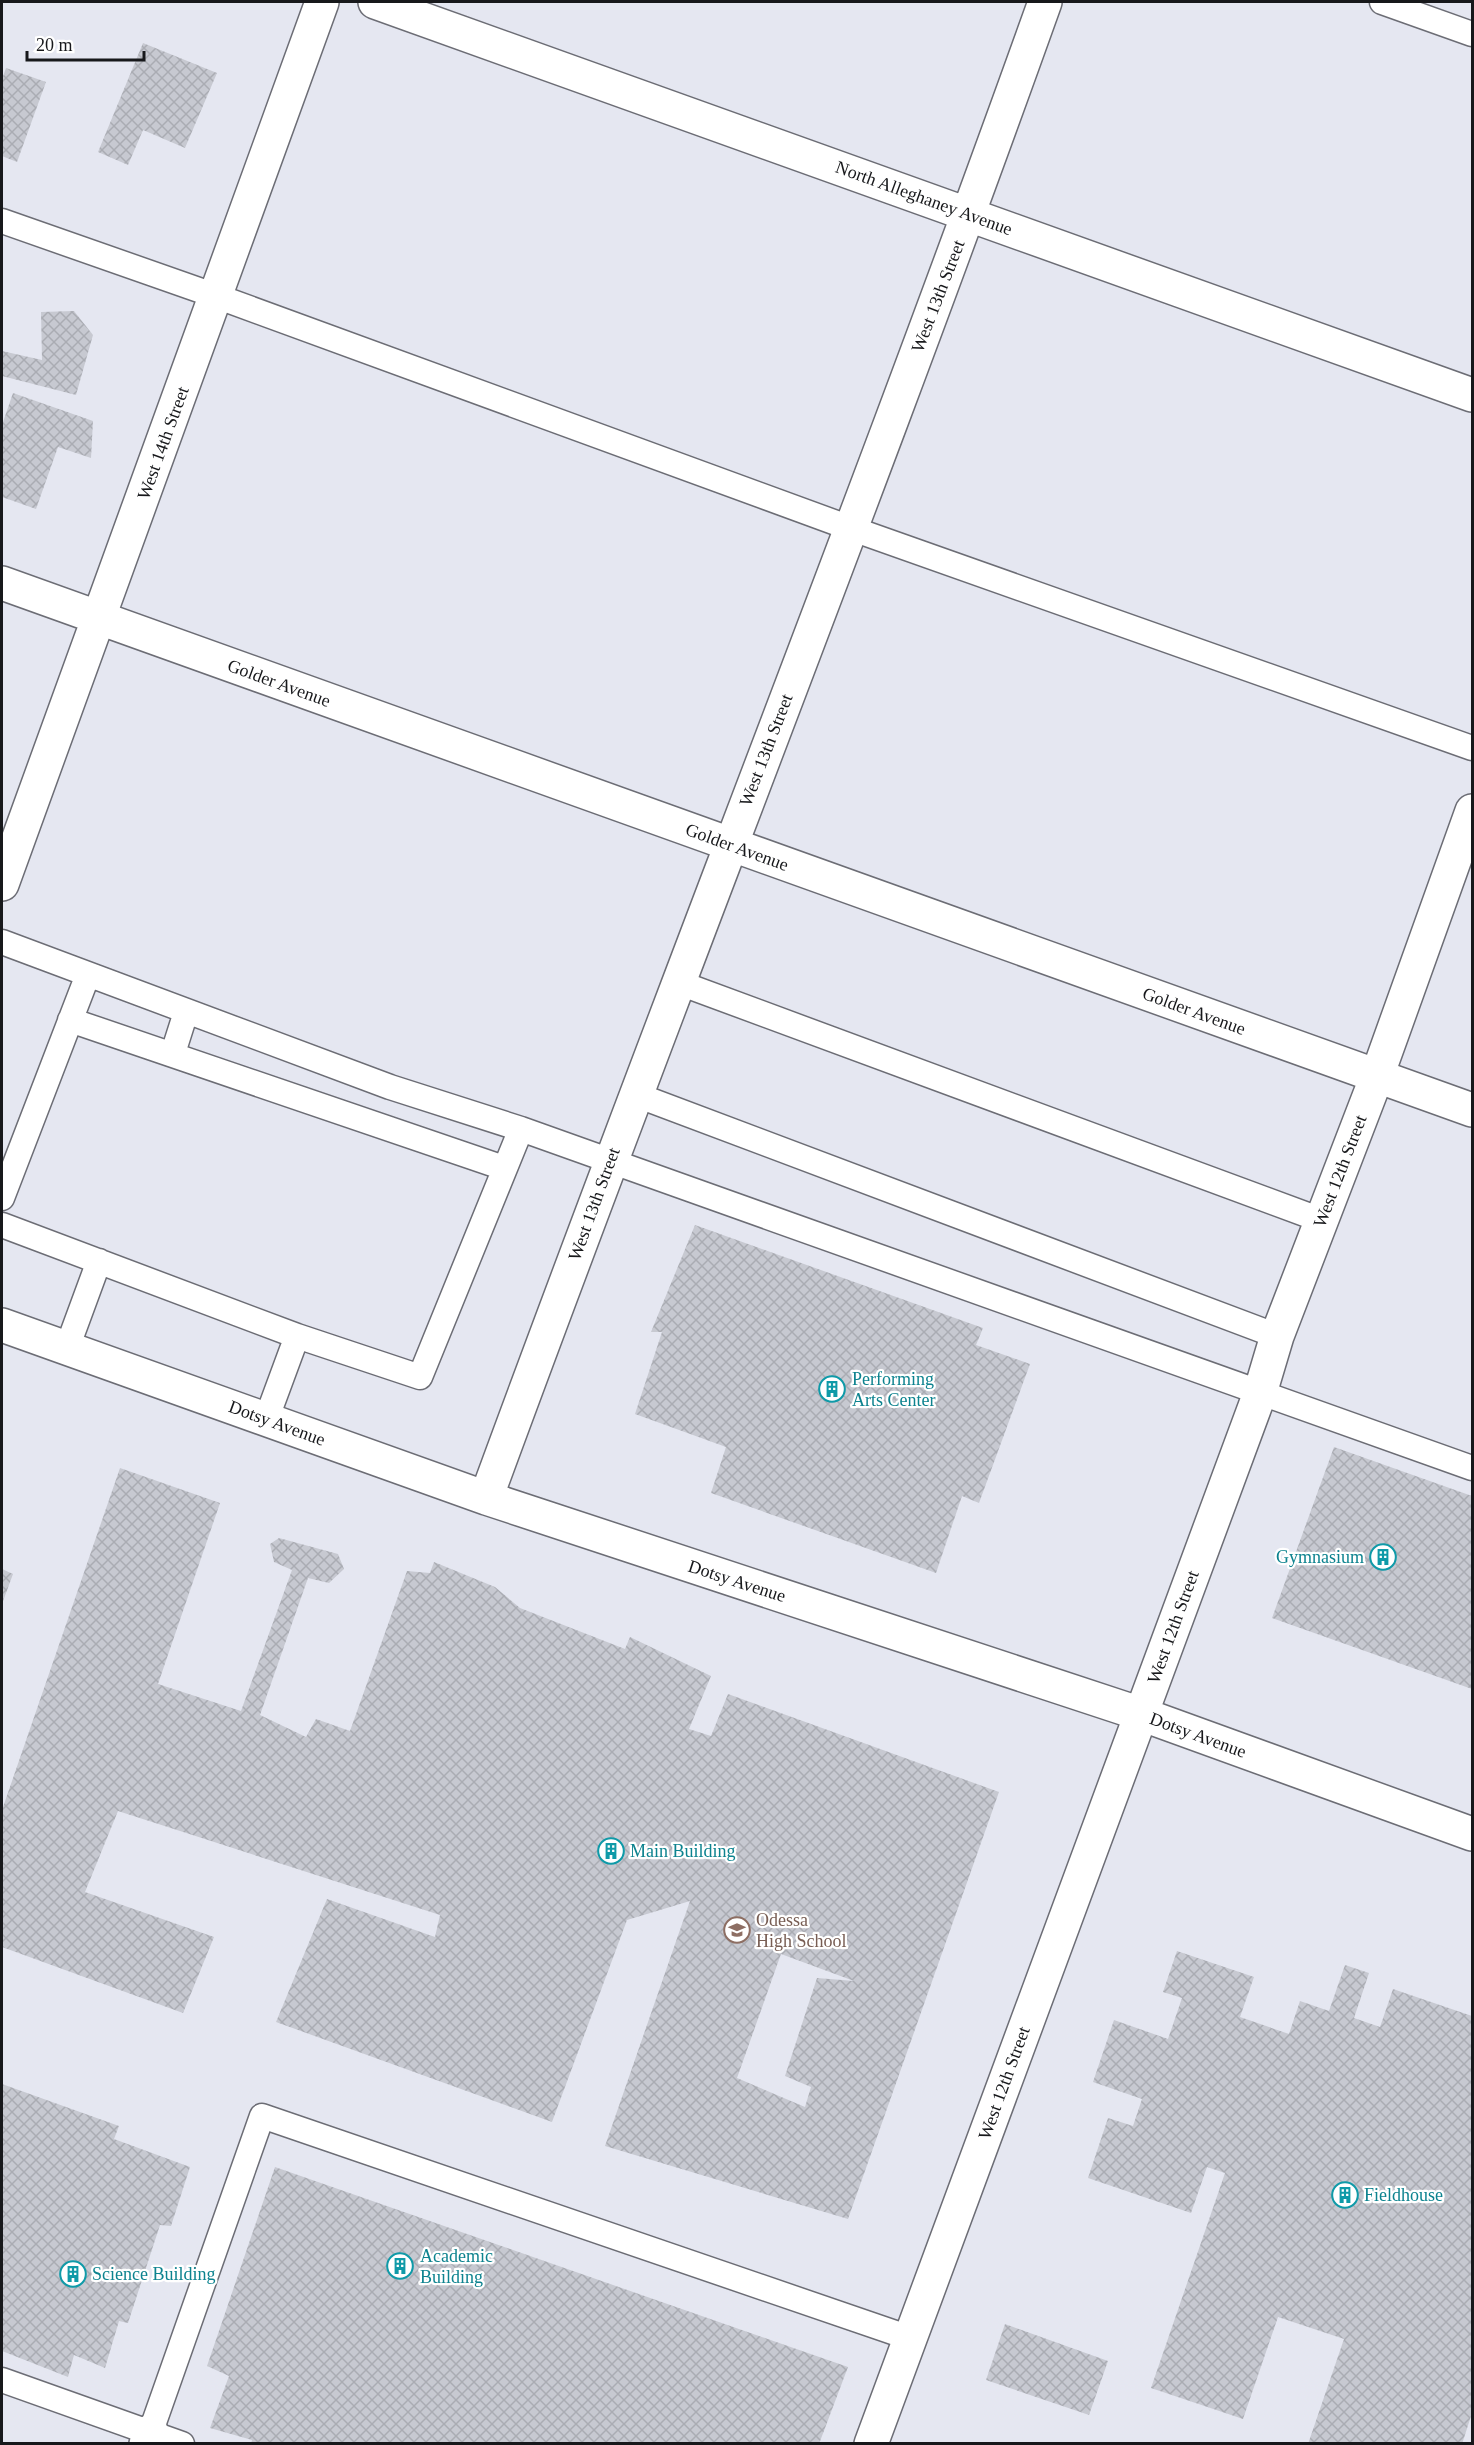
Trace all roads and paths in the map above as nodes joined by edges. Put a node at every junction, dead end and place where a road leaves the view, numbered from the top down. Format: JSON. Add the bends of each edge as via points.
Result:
{"nodes":[{"id":1,"x":322,"y":2,"type":"edge"},
{"id":2,"x":375,"y":2,"type":"edge"},
{"id":3,"x":1045,"y":2,"type":"edge"},
{"id":4,"x":1382,"y":2,"type":"edge"},
{"id":5,"x":1473,"y":34,"type":"edge"},
{"id":6,"x":969,"y":214,"type":"junction"},
{"id":7,"x":2,"y":221,"type":"edge"},
{"id":8,"x":216,"y":296,"type":"junction"},
{"id":9,"x":1473,"y":395,"type":"edge"},
{"id":10,"x":850,"y":528,"type":"junction"},
{"id":11,"x":2,"y":583,"type":"edge"},
{"id":12,"x":99,"y":618,"type":"junction"},
{"id":13,"x":1473,"y":748,"type":"edge"},
{"id":14,"x":1473,"y":810,"type":"edge"},
{"id":15,"x":730,"y":845,"type":"junction"},
{"id":16,"x":2,"y":884,"type":"edge"},
{"id":17,"x":2,"y":942,"type":"edge"},
{"id":18,"x":87,"y":977,"type":"junction"},
{"id":19,"x":677,"y":982,"type":"junction"},
{"id":20,"x":186,"y":1012,"type":"junction"},
{"id":21,"x":70,"y":1020,"type":"junction"},
{"id":22,"x":173,"y":1053,"type":"junction"},
{"id":23,"x":299,"y":1054,"type":"junction"},
{"id":24,"x":1377,"y":1076,"type":"junction"},
{"id":25,"x":390,"y":1087,"type":"junction"},
{"id":26,"x":283,"y":1090,"type":"junction"},
{"id":27,"x":634,"y":1094,"type":"junction"},
{"id":28,"x":1473,"y":1110,"type":"edge"},
{"id":29,"x":379,"y":1124,"type":"junction"},
{"id":30,"x":521,"y":1129,"type":"junction"},
{"id":31,"x":609,"y":1162,"type":"junction"},
{"id":32,"x":504,"y":1168,"type":"junction"},
{"id":33,"x":2,"y":1198,"type":"edge"},
{"id":34,"x":1321,"y":1220,"type":"junction"},
{"id":35,"x":2,"y":1225,"type":"edge"},
{"id":36,"x":99,"y":1261,"type":"junction"},
{"id":37,"x":2,"y":1324,"type":"edge"},
{"id":38,"x":297,"y":1336,"type":"junction"},
{"id":39,"x":1277,"y":1336,"type":"junction"},
{"id":40,"x":66,"y":1348,"type":"junction"},
{"id":41,"x":1260,"y":1393,"type":"junction"},
{"id":42,"x":266,"y":1420,"type":"junction"},
{"id":43,"x":1473,"y":1467,"type":"edge"},
{"id":44,"x":486,"y":1498,"type":"junction"},
{"id":45,"x":1141,"y":1714,"type":"junction"},
{"id":46,"x":1473,"y":1834,"type":"edge"},
{"id":47,"x":910,"y":2338,"type":"junction"},
{"id":48,"x":2,"y":2380,"type":"edge"},
{"id":49,"x":148,"y":2437,"type":"edge"},
{"id":50,"x":182,"y":2444,"type":"edge"},
{"id":51,"x":871,"y":2444,"type":"edge"}],
"edges":[{"from":1,"to":8,"type":"street","name":"West 14th Street"},
{"from":2,"to":6,"type":"street","name":"North Alleghaney Avenue"},
{"from":3,"to":6,"type":"street","name":"West 13th Street"},
{"from":4,"to":5,"type":"lane"},
{"from":6,"to":9,"type":"street","name":"North Alleghaney Avenue"},
{"from":6,"to":10,"type":"street","name":"West 13th Street"},
{"from":7,"to":8,"type":"lane"},
{"from":8,"to":10,"type":"lane"},
{"from":8,"to":12,"type":"street","name":"West 14th Street"},
{"from":10,"to":13,"type":"lane"},
{"from":10,"to":15,"type":"street","name":"West 13th Street"},
{"from":11,"to":12,"type":"street","name":"Golder Avenue"},
{"from":12,"to":15,"type":"street","name":"Golder Avenue"},
{"from":12,"to":16,"type":"street","name":"West 14th Street"},
{"from":14,"to":24,"type":"street","name":"West 12th Street"},
{"from":15,"to":19,"type":"street","name":"West 13th Street"},
{"from":15,"to":24,"type":"street","name":"Golder Avenue"},
{"from":17,"to":18,"type":"lane"},
{"from":18,"to":20,"type":"lane"},
{"from":18,"to":21,"type":"lane"},
{"from":19,"to":27,"type":"street","name":"West 13th Street"},
{"from":19,"to":34,"type":"lane"},
{"from":20,"to":22,"type":"lane"},
{"from":20,"to":23,"type":"lane"},
{"from":21,"to":22,"type":"lane"},
{"from":21,"to":33,"type":"lane"},
{"from":22,"to":26,"type":"lane"},
{"from":23,"to":25,"type":"lane"},
{"from":23,"to":26,"type":"lane"},
{"from":24,"to":28,"type":"street","name":"Golder Avenue"},
{"from":24,"to":34,"type":"street","name":"West 12th Street"},
{"from":25,"to":29,"type":"lane"},
{"from":25,"to":30,"type":"lane"},
{"from":26,"to":29,"type":"lane"},
{"from":27,"to":31,"type":"street","name":"West 13th Street"},
{"from":27,"to":39,"type":"lane"},
{"from":29,"to":32,"type":"lane"},
{"from":30,"to":31,"type":"lane"},
{"from":30,"to":32,"type":"lane"},
{"from":31,"to":41,"type":"lane"},
{"from":31,"to":44,"type":"street","name":"West 13th Street"},
{"from":32,"to":38,"type":"lane","via":[[420,1377]]},
{"from":34,"to":39,"type":"street","name":"West 12th Street"},
{"from":35,"to":36,"type":"lane"},
{"from":36,"to":38,"type":"lane"},
{"from":36,"to":40,"type":"lane"},
{"from":37,"to":40,"type":"street","name":"Dotsy Avenue"},
{"from":38,"to":42,"type":"lane"},
{"from":39,"to":41,"type":"street","name":"West 12th Street"},
{"from":40,"to":42,"type":"street","name":"Dotsy Avenue"},
{"from":41,"to":43,"type":"lane"},
{"from":41,"to":45,"type":"street","name":"West 12th Street"},
{"from":42,"to":44,"type":"street","name":"Dotsy Avenue"},
{"from":44,"to":45,"type":"street","name":"Dotsy Avenue"},
{"from":45,"to":46,"type":"street","name":"Dotsy Avenue"},
{"from":45,"to":47,"type":"street","name":"West 12th Street"},
{"from":47,"to":49,"type":"lane","via":[[262,2116]]},
{"from":47,"to":51,"type":"street","name":"West 12th Street"},
{"from":48,"to":49,"type":"lane"},
{"from":49,"to":50,"type":"lane"}]}
